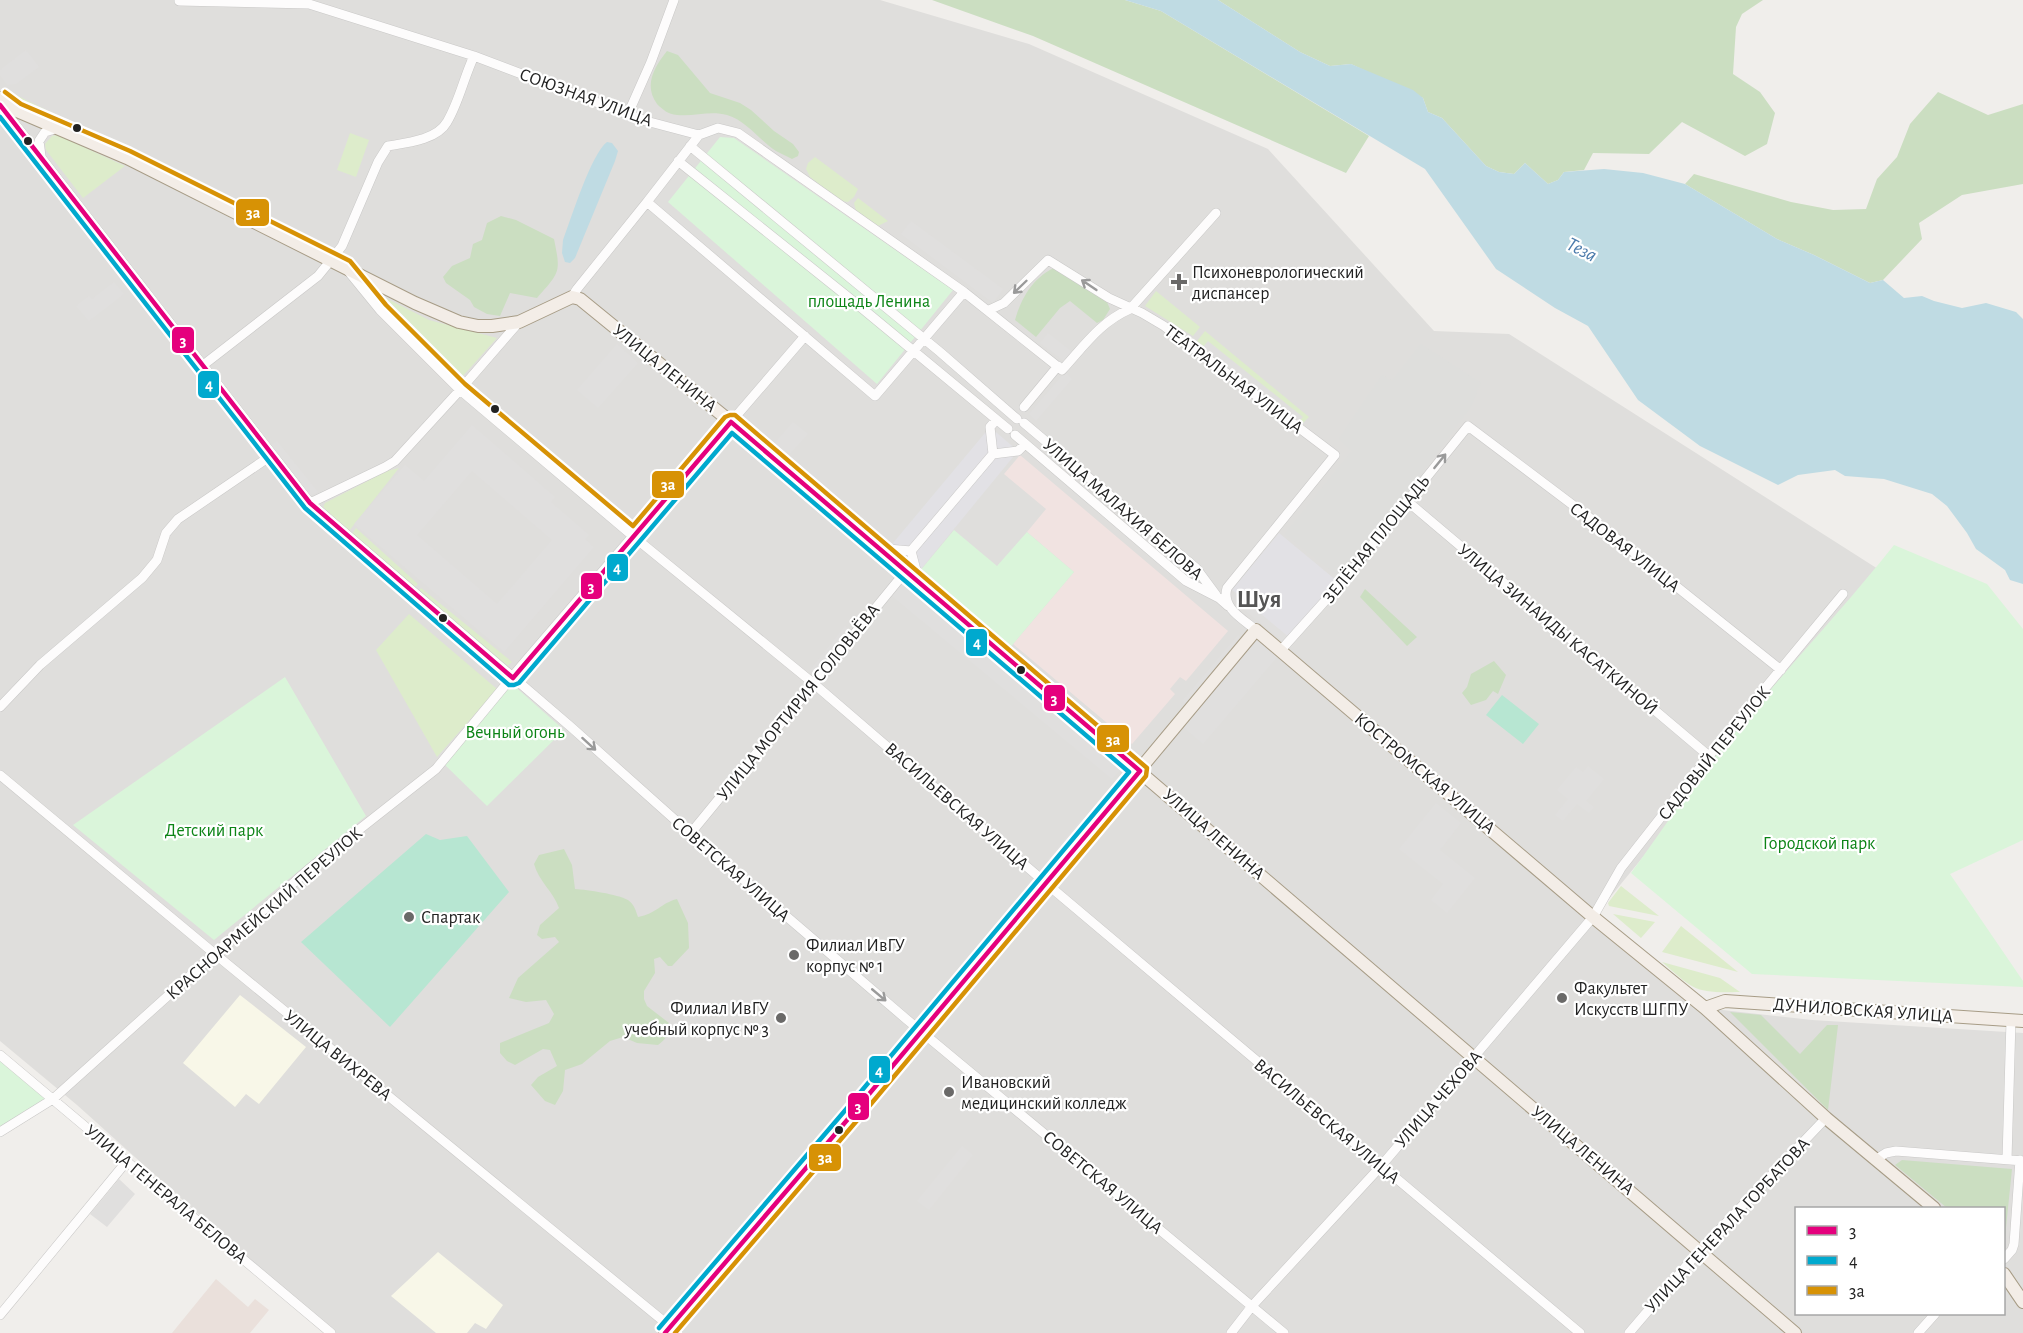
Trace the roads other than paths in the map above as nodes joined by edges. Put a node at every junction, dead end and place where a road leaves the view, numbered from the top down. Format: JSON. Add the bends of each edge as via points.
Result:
{"nodes":[{"id":1,"x":674,"y":0,"type":"edge"},
{"id":2,"x":179,"y":1,"type":"edge"},
{"id":3,"x":474,"y":56,"type":"junction"},
{"id":4,"x":0,"y":98,"type":"edge"},
{"id":5,"x":0,"y":105,"type":"edge"},
{"id":6,"x":628,"y":114,"type":"junction"},
{"id":7,"x":58,"y":128,"type":"junction"},
{"id":8,"x":699,"y":135,"type":"junction"},
{"id":9,"x":690,"y":146,"type":"junction"},
{"id":10,"x":41,"y":159,"type":"junction"},
{"id":11,"x":678,"y":161,"type":"junction"},
{"id":12,"x":647,"y":202,"type":"junction"},
{"id":13,"x":1216,"y":213,"type":"dead end"},
{"id":14,"x":332,"y":260,"type":"junction"},
{"id":15,"x":346,"y":267,"type":"junction"},
{"id":16,"x":964,"y":292,"type":"junction"},
{"id":17,"x":572,"y":297,"type":"junction"},
{"id":18,"x":1130,"y":309,"type":"junction"},
{"id":19,"x":988,"y":310,"type":"junction"},
{"id":20,"x":519,"y":322,"type":"junction"},
{"id":21,"x":805,"y":336,"type":"junction"},
{"id":22,"x":924,"y":339,"type":"junction"},
{"id":23,"x":914,"y":351,"type":"junction"},
{"id":24,"x":202,"y":366,"type":"junction"},
{"id":25,"x":1060,"y":368,"type":"junction"},
{"id":26,"x":460,"y":390,"type":"junction"},
{"id":27,"x":1024,"y":407,"type":"dead end"},
{"id":28,"x":996,"y":420,"type":"junction"},
{"id":29,"x":1021,"y":421,"type":"junction"},
{"id":30,"x":731,"y":422,"type":"junction"},
{"id":31,"x":1468,"y":426,"type":"joint"},
{"id":32,"x":1012,"y":432,"type":"junction"},
{"id":33,"x":1024,"y":444,"type":"junction"},
{"id":34,"x":993,"y":454,"type":"junction"},
{"id":35,"x":272,"y":455,"type":"junction"},
{"id":36,"x":1407,"y":501,"type":"junction"},
{"id":37,"x":310,"y":503,"type":"junction"},
{"id":38,"x":634,"y":537,"type":"junction"},
{"id":39,"x":888,"y":549,"type":"dead end"},
{"id":40,"x":911,"y":551,"type":"junction"},
{"id":41,"x":912,"y":573,"type":"junction"},
{"id":42,"x":1843,"y":594,"type":"dead end"},
{"id":43,"x":1218,"y":598,"type":"junction"},
{"id":44,"x":1230,"y":608,"type":"junction"},
{"id":45,"x":1256,"y":630,"type":"junction"},
{"id":46,"x":1281,"y":650,"type":"junction"},
{"id":47,"x":1781,"y":670,"type":"junction"},
{"id":48,"x":513,"y":678,"type":"junction"},
{"id":49,"x":813,"y":683,"type":"junction"},
{"id":50,"x":0,"y":707,"type":"edge"},
{"id":51,"x":1709,"y":756,"type":"junction"},
{"id":52,"x":1140,"y":771,"type":"junction"},
{"id":53,"x":0,"y":775,"type":"edge"},
{"id":54,"x":690,"y":834,"type":"junction"},
{"id":55,"x":1045,"y":882,"type":"junction"},
{"id":56,"x":1593,"y":917,"type":"junction"},
{"id":57,"x":215,"y":954,"type":"junction"},
{"id":58,"x":1705,"y":1008,"type":"junction"},
{"id":59,"x":2017,"y":1021,"type":"edge"},
{"id":60,"x":921,"y":1031,"type":"junction"},
{"id":61,"x":0,"y":1055,"type":"edge"},
{"id":62,"x":1474,"y":1057,"type":"junction"},
{"id":63,"x":53,"y":1099,"type":"junction"},
{"id":64,"x":1826,"y":1118,"type":"junction"},
{"id":65,"x":0,"y":1132,"type":"edge"},
{"id":66,"x":2007,"y":1159,"type":"junction"},
{"id":67,"x":1875,"y":1160,"type":"junction"},
{"id":68,"x":2021,"y":1160,"type":"edge"},
{"id":69,"x":127,"y":1161,"type":"junction"},
{"id":70,"x":1380,"y":1166,"type":"junction"},
{"id":71,"x":1932,"y":1207,"type":"edge"},
{"id":72,"x":1699,"y":1251,"type":"junction"},
{"id":73,"x":2005,"y":1257,"type":"edge"},
{"id":74,"x":2005,"y":1275,"type":"edge"},
{"id":75,"x":2022,"y":1297,"type":"edge"},
{"id":76,"x":1252,"y":1306,"type":"junction"},
{"id":77,"x":0,"y":1315,"type":"edge"},
{"id":78,"x":1934,"y":1315,"type":"edge"},
{"id":79,"x":671,"y":1331,"type":"edge"},
{"id":80,"x":331,"y":1333,"type":"edge"},
{"id":81,"x":1231,"y":1333,"type":"edge"},
{"id":82,"x":1284,"y":1333,"type":"edge"},
{"id":83,"x":1580,"y":1333,"type":"edge"},
{"id":84,"x":1629,"y":1333,"type":"edge"},
{"id":85,"x":1795,"y":1333,"type":"edge"},
{"id":86,"x":1918,"y":1333,"type":"edge"}],
"edges":[{"from":1,"to":6,"type":"street"},
{"from":2,"to":3,"type":"street","name":"СОЮЗНАЯ УЛИЦА","via":[[309,4]]},
{"from":3,"to":6,"type":"street","name":"СОЮЗНАЯ УЛИЦА"},
{"from":3,"to":14,"type":"street","via":[[447,123],[420,140],[388,146]]},
{"from":4,"to":7,"type":"main road","via":[[17,111]]},
{"from":5,"to":10,"type":"street"},
{"from":6,"to":8,"type":"street","name":"СОЮЗНАЯ УЛИЦА"},
{"from":7,"to":10,"type":"street","via":[[45,132],[39,141]]},
{"from":7,"to":14,"type":"main road"},
{"from":8,"to":9,"type":"street"},
{"from":8,"to":16,"type":"street","via":[[718,128],[738,133]]},
{"from":9,"to":11,"type":"street"},
{"from":9,"to":22,"type":"street"},
{"from":10,"to":24,"type":"street"},
{"from":11,"to":12,"type":"street"},
{"from":11,"to":23,"type":"street"},
{"from":12,"to":17,"type":"street"},
{"from":12,"to":21,"type":"street"},
{"from":13,"to":18,"type":"street"},
{"from":14,"to":15,"type":"main road"},
{"from":14,"to":24,"type":"street","via":[[318,276]]},
{"from":15,"to":20,"type":"main road","via":[[459,322],[492,326]]},
{"from":15,"to":26,"type":"street","name":"ВАСИЛЬЕВСКАЯ УЛИЦА","via":[[380,310]]},
{"from":16,"to":19,"type":"street"},
{"from":16,"to":22,"type":"street"},
{"from":17,"to":20,"type":"main road"},
{"from":17,"to":30,"type":"main road","name":"УЛИЦА ЛЕНИНА","via":[[580,299]]},
{"from":18,"to":19,"type":"street","name":"ТЕАТРАЛЬНАЯ УЛИЦА","one_way":true,"via":[[1048,260],[1004,303]]},
{"from":18,"to":25,"type":"street","via":[[1102,326]]},
{"from":18,"to":44,"type":"street","name":"ТЕАТРАЛЬНАЯ УЛИЦА","via":[[1164,326],[1335,455],[1227,588],[1225,596]]},
{"from":19,"to":25,"type":"street"},
{"from":20,"to":26,"type":"street"},
{"from":21,"to":23,"type":"street","via":[[875,396]]},
{"from":21,"to":30,"type":"street","name":"КРАСНОАРМЕЙСКИЙ ПЕРЕУЛОК"},
{"from":22,"to":23,"type":"street"},
{"from":22,"to":29,"type":"street","name":"УЛИЦА МАЛАХИЯ БЕЛОВА"},
{"from":23,"to":28,"type":"street","name":"УЛИЦА МАЛАХИЯ БЕЛОВА"},
{"from":24,"to":35,"type":"street"},
{"from":25,"to":27,"type":"street"},
{"from":26,"to":37,"type":"street","via":[[395,460]]},
{"from":26,"to":38,"type":"street","name":"ВАСИЛЬЕВСКАЯ УЛИЦА"},
{"from":28,"to":32,"type":"street","name":"УЛИЦА МАЛАХИЯ БЕЛОВА"},
{"from":28,"to":34,"type":"street","via":[[990,427]]},
{"from":29,"to":32,"type":"street","via":[[1010,422]]},
{"from":29,"to":32,"type":"street","name":"УЛИЦА МАЛАХИЯ БЕЛОВА","via":[[1023,432]]},
{"from":29,"to":43,"type":"street","name":"УЛИЦА МАЛАХИЯ БЕЛОВА","via":[[1196,568]]},
{"from":30,"to":38,"type":"street","name":"КРАСНОАРМЕЙСКИЙ ПЕРЕУЛОК"},
{"from":30,"to":41,"type":"main road","name":"УЛИЦА ЛЕНИНА"},
{"from":36,"to":31,"type":"street","name":"ЗЕЛЁНАЯ ПЛОЩАДЬ","one_way":true},
{"from":31,"to":47,"type":"street","name":"САДОВАЯ УЛИЦА"},
{"from":32,"to":33,"type":"street","name":"УЛИЦА МАЛАХИЯ БЕЛОВА"},
{"from":33,"to":34,"type":"street","via":[[1018,451]]},
{"from":33,"to":43,"type":"street","name":"УЛИЦА МАЛАХИЯ БЕЛОВА","via":[[1186,581]]},
{"from":34,"to":40,"type":"street"},
{"from":35,"to":37,"type":"street"},
{"from":35,"to":50,"type":"street","via":[[178,519],[166,533],[157,560],[142,579],[40,665]]},
{"from":36,"to":46,"type":"street","name":"ЗЕЛЁНАЯ ПЛОЩАДЬ"},
{"from":36,"to":51,"type":"street","name":"УЛИЦА ЗИНАИДЫ КАСАТКИНОЙ"},
{"from":37,"to":48,"type":"street","name":"СОВЕТСКАЯ УЛИЦА"},
{"from":38,"to":48,"type":"street","name":"КРАСНОАРМЕЙСКИЙ ПЕРЕУЛОК"},
{"from":38,"to":49,"type":"street","name":"ВАСИЛЬЕВСКАЯ УЛИЦА"},
{"from":39,"to":40,"type":"street"},
{"from":40,"to":41,"type":"street"},
{"from":41,"to":49,"type":"street","name":"УЛИЦА МОРТИРИЯ СОЛОВЬЁВА"},
{"from":41,"to":52,"type":"main road","name":"УЛИЦА ЛЕНИНА","via":[[1003,656]]},
{"from":42,"to":47,"type":"street","name":"САДОВЫЙ ПЕРЕУЛОК"},
{"from":43,"to":44,"type":"street","name":"УЛИЦА МАЛАХИЯ БЕЛОВА"},
{"from":44,"to":45,"type":"street"},
{"from":45,"to":46,"type":"main road","name":"КОСТРОМСКАЯ УЛИЦА"},
{"from":45,"to":52,"type":"main road"},
{"from":46,"to":56,"type":"main road","name":"КОСТРОМСКАЯ УЛИЦА"},
{"from":47,"to":51,"type":"street","name":"САДОВЫЙ ПЕРЕУЛОК"},
{"from":48,"to":54,"type":"street","name":"СОВЕТСКАЯ УЛИЦА","one_way":true},
{"from":48,"to":57,"type":"street","name":"КРАСНОАРМЕЙСКИЙ ПЕРЕУЛОК","via":[[436,769],[309,869]]},
{"from":49,"to":54,"type":"street","name":"УЛИЦА МОРТИРИЯ СОЛОВЬЁВА"},
{"from":49,"to":55,"type":"street","name":"ВАСИЛЬЕВСКАЯ УЛИЦА"},
{"from":51,"to":56,"type":"street","name":"САДОВЫЙ ПЕРЕУЛОК","via":[[1621,868]]},
{"from":52,"to":55,"type":"main road"},
{"from":52,"to":62,"type":"main road","name":"УЛИЦА ЛЕНИНА"},
{"from":53,"to":57,"type":"street","name":"УЛИЦА ВИХРЕВА"},
{"from":54,"to":60,"type":"street","name":"СОВЕТСКАЯ УЛИЦА","one_way":true},
{"from":55,"to":60,"type":"main road"},
{"from":55,"to":70,"type":"street","name":"ВАСИЛЬЕВСКАЯ УЛИЦА"},
{"from":56,"to":58,"type":"main road","name":"КОСТРОМСКАЯ УЛИЦА"},
{"from":56,"to":62,"type":"street","name":"УЛИЦА ЧЕХОВА"},
{"from":57,"to":63,"type":"street","name":"КРАСНОАРМЕЙСКИЙ ПЕРЕУЛОК"},
{"from":57,"to":79,"type":"street","name":"УЛИЦА ВИХРЕВА"},
{"from":58,"to":59,"type":"main road","name":"ДУНИЛОВСКАЯ УЛИЦА","via":[[1725,1001]]},
{"from":58,"to":64,"type":"main road","name":"КОСТРОМСКАЯ УЛИЦА"},
{"from":59,"to":66,"type":"street"},
{"from":60,"to":76,"type":"street","name":"СОВЕТСКАЯ УЛИЦА"},
{"from":60,"to":79,"type":"main road"},
{"from":61,"to":63,"type":"street","name":"УЛИЦА ГЕНЕРАЛА БЕЛОВА"},
{"from":62,"to":70,"type":"street","name":"УЛИЦА ЧЕХОВА"},
{"from":62,"to":72,"type":"main road","name":"УЛИЦА ЛЕНИНА"},
{"from":63,"to":65,"type":"street","name":"КРАСНОАРМЕЙСКИЙ ПЕРЕУЛОК"},
{"from":63,"to":69,"type":"street","name":"УЛИЦА ГЕНЕРАЛА БЕЛОВА"},
{"from":64,"to":67,"type":"main road","name":"КОСТРОМСКАЯ УЛИЦА"},
{"from":64,"to":72,"type":"street","name":"УЛИЦА ГЕНЕРАЛА ГОРБАТОВА"},
{"from":66,"to":67,"type":"street","via":[[1896,1151]]},
{"from":66,"to":68,"type":"street"},
{"from":67,"to":71,"type":"main road","name":"КОСТРОМСКАЯ УЛИЦА"},
{"from":68,"to":73,"type":"street","via":[[2014,1244]]},
{"from":69,"to":77,"type":"street"},
{"from":69,"to":80,"type":"street","name":"УЛИЦА ГЕНЕРАЛА БЕЛОВА"},
{"from":70,"to":76,"type":"street","name":"УЛИЦА ЧЕХОВА"},
{"from":70,"to":83,"type":"street","name":"ВАСИЛЬЕВСКАЯ УЛИЦА"},
{"from":72,"to":84,"type":"street","name":"УЛИЦА ГЕНЕРАЛА ГОРБАТОВА"},
{"from":72,"to":85,"type":"main road","name":"УЛИЦА ЛЕНИНА"},
{"from":74,"to":75,"type":"main road"},
{"from":76,"to":81,"type":"street","name":"УЛИЦА ЧЕХОВА"},
{"from":76,"to":82,"type":"street","name":"СОВЕТСКАЯ УЛИЦА"},
{"from":78,"to":86,"type":"street"}]}
